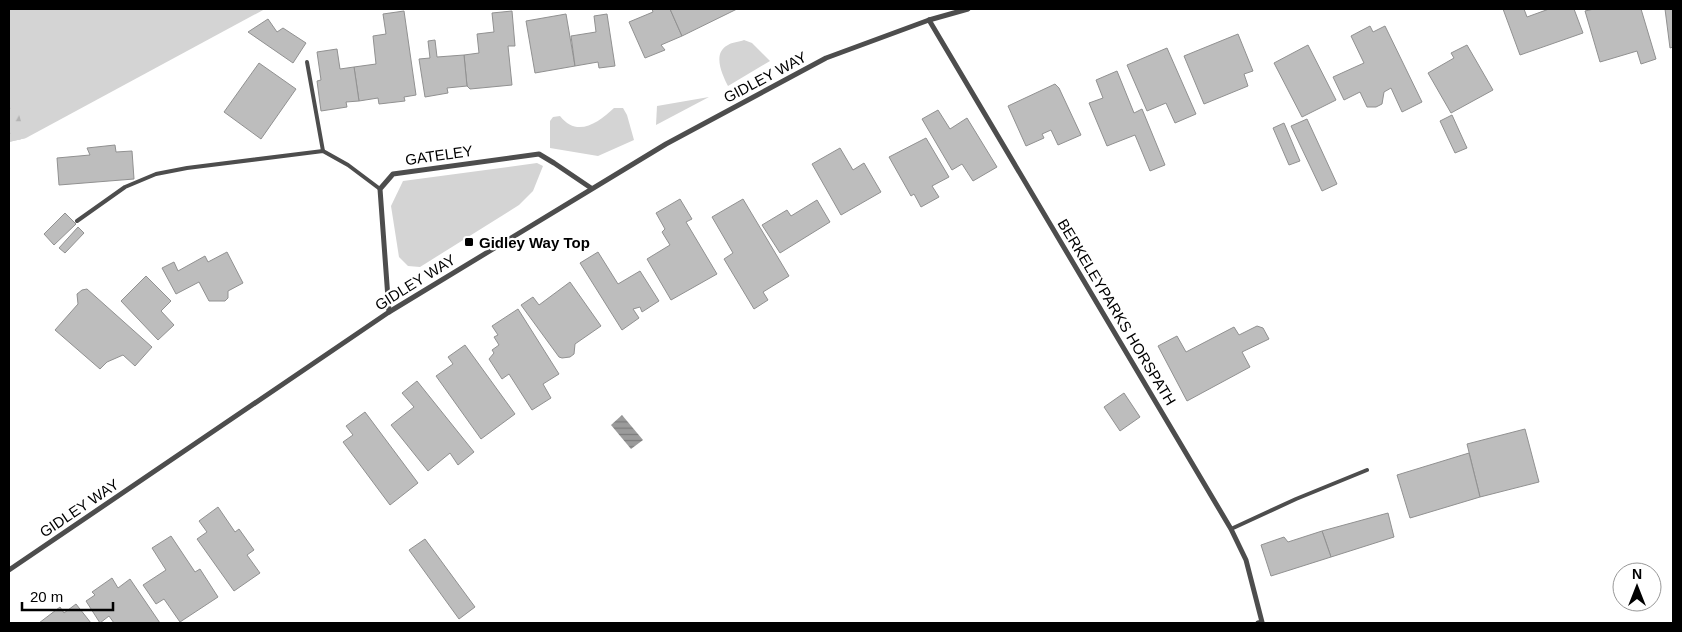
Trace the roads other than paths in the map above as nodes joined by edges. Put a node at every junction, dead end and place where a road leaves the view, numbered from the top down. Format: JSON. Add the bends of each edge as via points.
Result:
{"nodes":[{"id":1,"x":968,"y":9,"type":"edge"},
{"id":2,"x":929,"y":20,"type":"junction"},
{"id":3,"x":307,"y":62,"type":"dead end"},
{"id":4,"x":323,"y":151,"type":"junction"},
{"id":5,"x":590,"y":188,"type":"junction"},
{"id":6,"x":380,"y":190,"type":"junction"},
{"id":7,"x":77,"y":222,"type":"dead end"},
{"id":8,"x":389,"y":312,"type":"junction"},
{"id":9,"x":1367,"y":470,"type":"dead end"},
{"id":10,"x":1231,"y":529,"type":"junction"},
{"id":11,"x":9,"y":570,"type":"edge"},
{"id":12,"x":1258,"y":623,"type":"edge"}],
"edges":[{"from":1,"to":2,"type":"street","name":"GIDLEY WAY"},
{"from":2,"to":5,"type":"street","name":"GIDLEY WAY","via":[[826,58]]},
{"from":2,"to":10,"type":"street","name":"BERKELEYPARKS HORSPATH"},
{"from":3,"to":4,"type":"lane"},
{"from":4,"to":6,"type":"lane","via":[[348,165]]},
{"from":4,"to":7,"type":"lane","via":[[156,174],[125,187]]},
{"from":5,"to":6,"type":"street","name":"GATELEY","via":[[539,154],[393,174]]},
{"from":5,"to":8,"type":"street","name":"GIDLEY WAY"},
{"from":6,"to":8,"type":"street"},
{"from":8,"to":11,"type":"street","name":"GIDLEY WAY"},
{"from":9,"to":10,"type":"lane"},
{"from":10,"to":12,"type":"street","name":"BERKELEYPARKS HORSPATH","via":[[1246,560],[1262,622]]}]}
